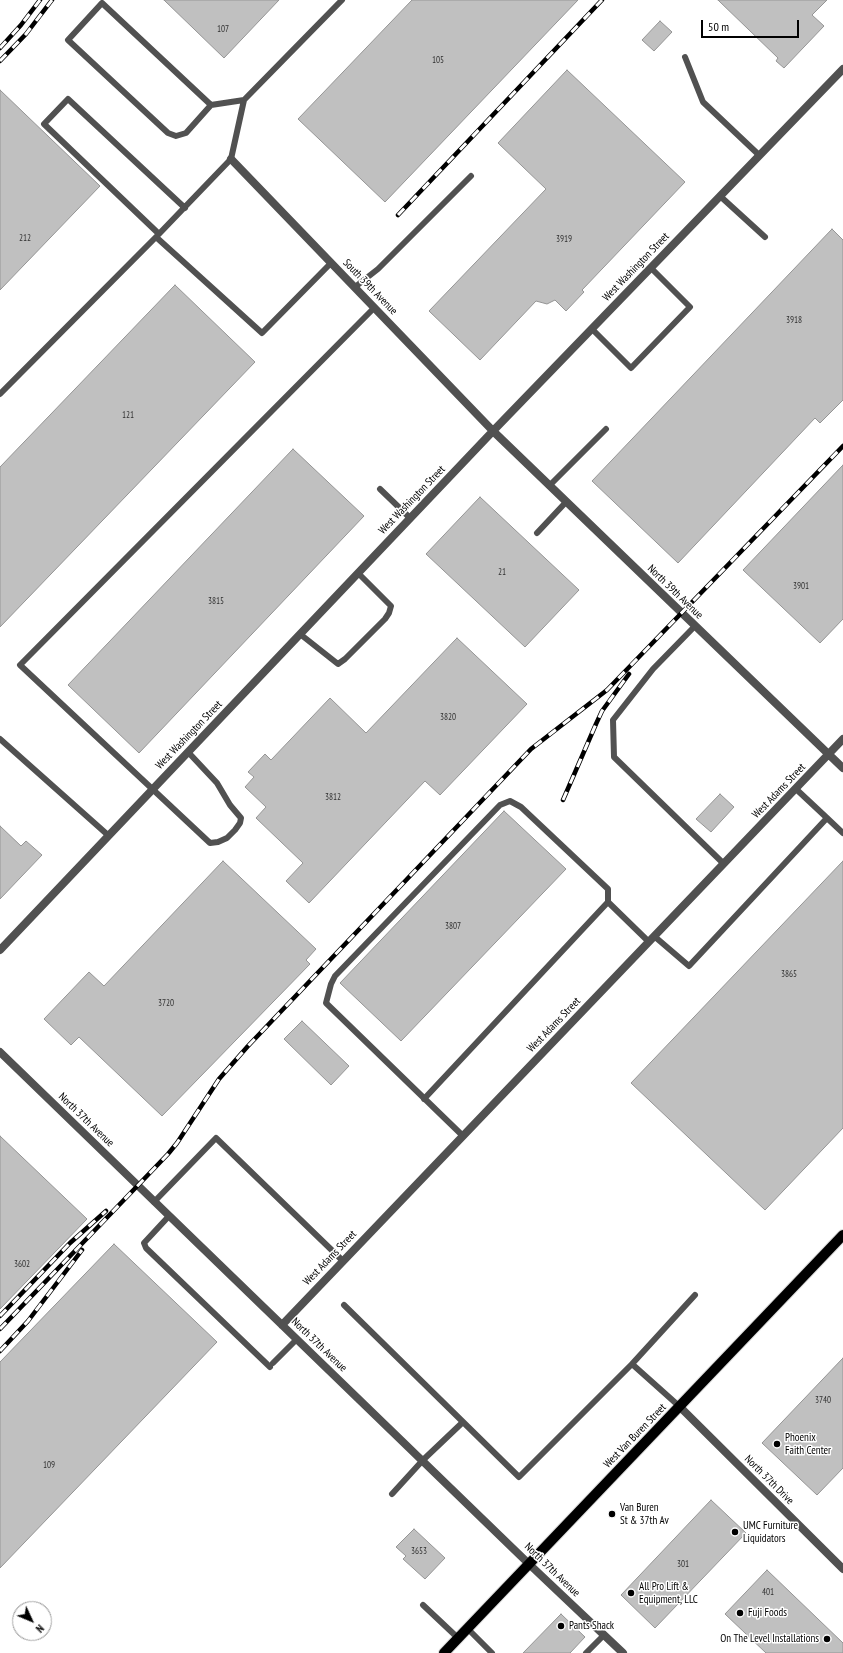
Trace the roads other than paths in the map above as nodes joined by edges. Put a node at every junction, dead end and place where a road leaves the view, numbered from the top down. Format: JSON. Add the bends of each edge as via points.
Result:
{"nodes":[{"id":1,"x":342,"y":0,"type":"edge"},
{"id":2,"x":685,"y":57,"type":"dead end"},
{"id":3,"x":843,"y":69,"type":"edge"},
{"id":4,"x":244,"y":100,"type":"junction"},
{"id":5,"x":211,"y":105,"type":"junction"},
{"id":6,"x":759,"y":155,"type":"junction"},
{"id":7,"x":231,"y":159,"type":"junction"},
{"id":8,"x":471,"y":176,"type":"dead end"},
{"id":9,"x":720,"y":196,"type":"junction"},
{"id":10,"x":185,"y":208,"type":"junction"},
{"id":11,"x":158,"y":235,"type":"junction"},
{"id":12,"x":765,"y":237,"type":"dead end"},
{"id":13,"x":331,"y":263,"type":"junction"},
{"id":14,"x":651,"y":268,"type":"junction"},
{"id":15,"x":355,"y":287,"type":"junction"},
{"id":16,"x":374,"y":308,"type":"junction"},
{"id":17,"x":592,"y":329,"type":"junction"},
{"id":18,"x":0,"y":394,"type":"edge"},
{"id":19,"x":606,"y":429,"type":"dead end"},
{"id":20,"x":493,"y":431,"type":"junction"},
{"id":21,"x":549,"y":486,"type":"junction"},
{"id":22,"x":380,"y":489,"type":"dead end"},
{"id":23,"x":566,"y":502,"type":"junction"},
{"id":24,"x":410,"y":518,"type":"junction"},
{"id":25,"x":537,"y":533,"type":"dead end"},
{"id":26,"x":358,"y":573,"type":"junction"},
{"id":27,"x":695,"y":626,"type":"junction"},
{"id":28,"x":300,"y":634,"type":"junction"},
{"id":29,"x":0,"y":739,"type":"edge"},
{"id":30,"x":843,"y":740,"type":"edge"},
{"id":31,"x":188,"y":752,"type":"junction"},
{"id":32,"x":829,"y":754,"type":"junction"},
{"id":33,"x":843,"y":768,"type":"edge"},
{"id":34,"x":796,"y":789,"type":"junction"},
{"id":35,"x":152,"y":790,"type":"junction"},
{"id":36,"x":827,"y":818,"type":"junction"},
{"id":37,"x":843,"y":833,"type":"edge"},
{"id":38,"x":109,"y":836,"type":"junction"},
{"id":39,"x":724,"y":864,"type":"junction"},
{"id":40,"x":608,"y":902,"type":"junction"},
{"id":41,"x":652,"y":939,"type":"junction"},
{"id":42,"x":0,"y":950,"type":"edge"},
{"id":43,"x":0,"y":1052,"type":"edge"},
{"id":44,"x":424,"y":1099,"type":"junction"},
{"id":45,"x":462,"y":1136,"type":"junction"},
{"id":46,"x":154,"y":1202,"type":"junction"},
{"id":47,"x":169,"y":1216,"type":"junction"},
{"id":48,"x":843,"y":1235,"type":"edge"},
{"id":49,"x":343,"y":1261,"type":"junction"},
{"id":50,"x":695,"y":1295,"type":"dead end"},
{"id":51,"x":344,"y":1305,"type":"dead end"},
{"id":52,"x":282,"y":1325,"type":"junction"},
{"id":53,"x":297,"y":1340,"type":"junction"},
{"id":54,"x":632,"y":1364,"type":"junction"},
{"id":55,"x":679,"y":1406,"type":"junction"},
{"id":56,"x":463,"y":1422,"type":"junction"},
{"id":57,"x":423,"y":1460,"type":"junction"},
{"id":58,"x":392,"y":1494,"type":"dead end"},
{"id":59,"x":529,"y":1564,"type":"junction"},
{"id":60,"x":843,"y":1569,"type":"edge"},
{"id":61,"x":423,"y":1605,"type":"dead end"},
{"id":62,"x":467,"y":1628,"type":"junction"},
{"id":63,"x":604,"y":1635,"type":"junction"},
{"id":64,"x":458,"y":1638,"type":"junction"},
{"id":65,"x":444,"y":1653,"type":"edge"},
{"id":66,"x":492,"y":1653,"type":"edge"},
{"id":67,"x":586,"y":1653,"type":"edge"},
{"id":68,"x":623,"y":1653,"type":"edge"}],
"edges":[{"from":1,"to":4,"type":"lane"},
{"from":2,"to":6,"type":"lane","via":[[703,102]]},
{"from":3,"to":6,"type":"street","name":"West Washington Street"},
{"from":4,"to":5,"type":"lane"},
{"from":4,"to":7,"type":"lane"},
{"from":5,"to":5,"type":"lane","via":[[102,3],[68,40],[168,133],[176,136],[186,133]]},
{"from":6,"to":9,"type":"street","name":"West Washington Street"},
{"from":7,"to":10,"type":"lane"},
{"from":7,"to":13,"type":"street","name":"South 39th Avenue"},
{"from":8,"to":15,"type":"lane","via":[[378,269]]},
{"from":9,"to":12,"type":"lane"},
{"from":9,"to":14,"type":"street","name":"West Washington Street"},
{"from":10,"to":11,"type":"lane"},
{"from":10,"to":11,"type":"lane","via":[[68,99],[44,124]]},
{"from":11,"to":13,"type":"lane","via":[[262,333]]},
{"from":11,"to":18,"type":"lane"},
{"from":13,"to":15,"type":"street","name":"South 39th Avenue"},
{"from":14,"to":17,"type":"street","name":"West Washington Street"},
{"from":14,"to":17,"type":"lane","via":[[690,307],[631,368]]},
{"from":15,"to":16,"type":"street","name":"South 39th Avenue"},
{"from":16,"to":20,"type":"street","name":"South 39th Avenue"},
{"from":16,"to":35,"type":"lane","via":[[20,665]]},
{"from":17,"to":20,"type":"street","name":"West Washington Street"},
{"from":19,"to":21,"type":"lane"},
{"from":20,"to":21,"type":"street","name":"North 39th Avenue"},
{"from":20,"to":24,"type":"street","name":"West Washington Street"},
{"from":21,"to":23,"type":"street","name":"North 39th Avenue"},
{"from":22,"to":24,"type":"lane"},
{"from":23,"to":25,"type":"lane"},
{"from":23,"to":27,"type":"street","name":"North 39th Avenue"},
{"from":24,"to":26,"type":"street","name":"West Washington Street"},
{"from":26,"to":28,"type":"street","name":"West Washington Street"},
{"from":26,"to":28,"type":"lane","via":[[391,606],[385,619],[338,664]]},
{"from":27,"to":32,"type":"street","name":"North 39th Avenue"},
{"from":27,"to":39,"type":"lane","via":[[653,669],[613,720],[614,757]]},
{"from":28,"to":31,"type":"street","name":"West Washington Street"},
{"from":29,"to":38,"type":"lane"},
{"from":30,"to":32,"type":"street","name":"West Adams Street"},
{"from":31,"to":35,"type":"street","name":"West Washington Street"},
{"from":31,"to":35,"type":"lane","via":[[217,783],[241,818],[235,830],[227,838],[210,843]]},
{"from":32,"to":33,"type":"street","name":"North 39th Avenue"},
{"from":32,"to":34,"type":"street","name":"West Adams Street"},
{"from":34,"to":36,"type":"lane"},
{"from":34,"to":39,"type":"street","name":"West Adams Street"},
{"from":35,"to":38,"type":"street","name":"West Washington Street"},
{"from":36,"to":37,"type":"lane"},
{"from":36,"to":41,"type":"lane","via":[[689,966]]},
{"from":38,"to":42,"type":"street","name":"West Washington Street"},
{"from":39,"to":41,"type":"street","name":"West Adams Street"},
{"from":40,"to":41,"type":"lane"},
{"from":40,"to":44,"type":"lane"},
{"from":40,"to":44,"type":"lane","via":[[608,889],[521,807],[510,801],[504,802],[335,976],[330,984],[326,1003]]},
{"from":41,"to":45,"type":"street","name":"West Adams Street"},
{"from":43,"to":46,"type":"street","name":"North 37th Avenue"},
{"from":44,"to":45,"type":"lane"},
{"from":45,"to":49,"type":"street","name":"West Adams Street"},
{"from":46,"to":47,"type":"street","name":"North 37th Avenue"},
{"from":46,"to":49,"type":"lane","via":[[216,1138]]},
{"from":47,"to":52,"type":"street","name":"North 37th Avenue"},
{"from":47,"to":53,"type":"lane","via":[[144,1243],[146,1248],[272,1365]]},
{"from":48,"to":55,"type":"main road","name":"West Van Buren Street"},
{"from":49,"to":52,"type":"street","name":"West Adams Street"},
{"from":50,"to":54,"type":"lane"},
{"from":51,"to":56,"type":"lane"},
{"from":52,"to":53,"type":"street","name":"North 37th Avenue"},
{"from":53,"to":57,"type":"street","name":"North 37th Avenue"},
{"from":54,"to":55,"type":"lane"},
{"from":54,"to":56,"type":"lane","via":[[519,1477]]},
{"from":55,"to":59,"type":"main road","name":"West Van Buren Street"},
{"from":55,"to":60,"type":"street","name":"North 37th Drive"},
{"from":56,"to":57,"type":"lane"},
{"from":57,"to":58,"type":"lane"},
{"from":57,"to":59,"type":"street","name":"North 37th Avenue"},
{"from":59,"to":62,"type":"main road","name":"West Van Buren Street"},
{"from":59,"to":63,"type":"street","name":"North 37th Avenue"},
{"from":61,"to":64,"type":"lane"},
{"from":62,"to":64,"type":"main road","name":"West Van Buren Street"},
{"from":62,"to":66,"type":"lane"},
{"from":63,"to":67,"type":"lane"},
{"from":63,"to":68,"type":"street","name":"North 37th Avenue"},
{"from":64,"to":65,"type":"main road","name":"West Van Buren Street"}]}
